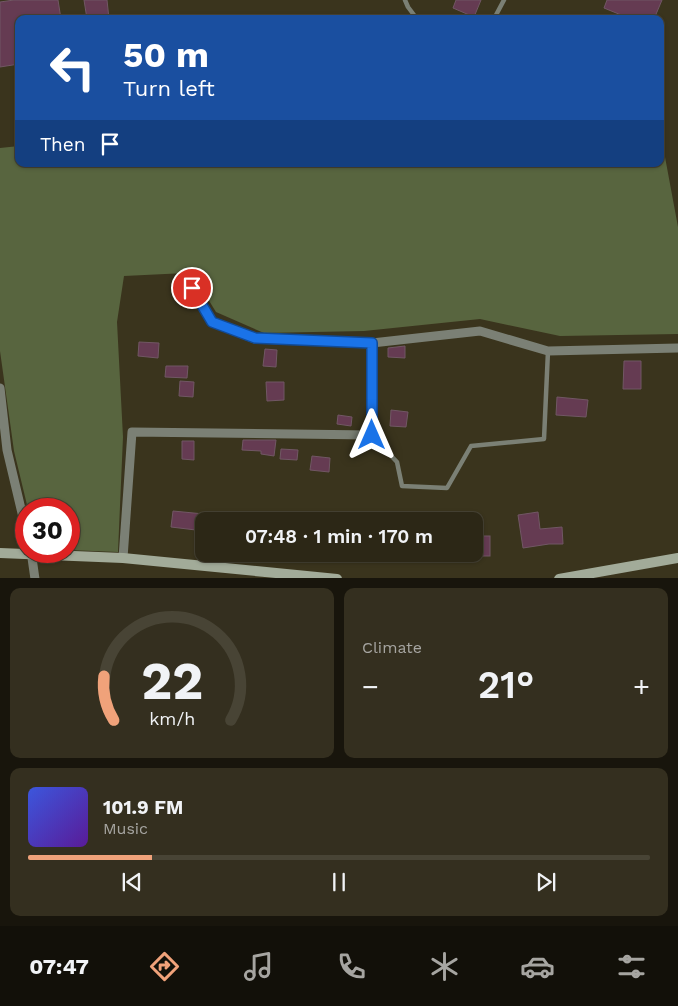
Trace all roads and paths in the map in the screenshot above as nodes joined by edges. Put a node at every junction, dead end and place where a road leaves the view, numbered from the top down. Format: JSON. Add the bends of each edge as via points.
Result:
{"nodes":[{"id":1,"x":405,"y":0,"type":"edge"},
{"id":2,"x":504,"y":0,"type":"edge"},
{"id":3,"x":414,"y":15,"type":"edge"},
{"id":4,"x":496,"y":15,"type":"edge"},
{"id":5,"x":192,"y":288,"type":"dead end"},
{"id":6,"x":372,"y":343,"type":"junction"},
{"id":7,"x":678,"y":348,"type":"edge"},
{"id":8,"x":548,"y":352,"type":"junction"},
{"id":9,"x":0,"y":388,"type":"edge"},
{"id":10,"x":3,"y":434,"type":"edge"},
{"id":11,"x":372,"y":435,"type":"junction"},
{"id":12,"x":18,"y":498,"type":"edge"},
{"id":13,"x":0,"y":553,"type":"edge"},
{"id":14,"x":15,"y":553,"type":"edge"},
{"id":15,"x":80,"y":556,"type":"edge"},
{"id":16,"x":123,"y":558,"type":"junction"},
{"id":17,"x":678,"y":558,"type":"edge"},
{"id":18,"x":33,"y":563,"type":"edge"},
{"id":19,"x":35,"y":578,"type":"edge"},
{"id":20,"x":337,"y":578,"type":"edge"},
{"id":21,"x":558,"y":578,"type":"edge"}],
"edges":[{"from":1,"to":3,"type":"lane"},
{"from":2,"to":4,"type":"lane"},
{"from":5,"to":6,"type":"street","via":[[212,322],[255,338]]},
{"from":6,"to":8,"type":"street","via":[[480,331]]},
{"from":6,"to":11,"type":"street"},
{"from":7,"to":8,"type":"street"},
{"from":8,"to":11,"type":"lane","via":[[544,439],[471,446],[447,488],[402,486],[397,462]]},
{"from":9,"to":10,"type":"street"},
{"from":10,"to":12,"type":"street"},
{"from":11,"to":16,"type":"street","via":[[132,432]]},
{"from":13,"to":14,"type":"street"},
{"from":15,"to":16,"type":"street"},
{"from":16,"to":20,"type":"street"},
{"from":17,"to":21,"type":"street"},
{"from":18,"to":19,"type":"street"}]}
